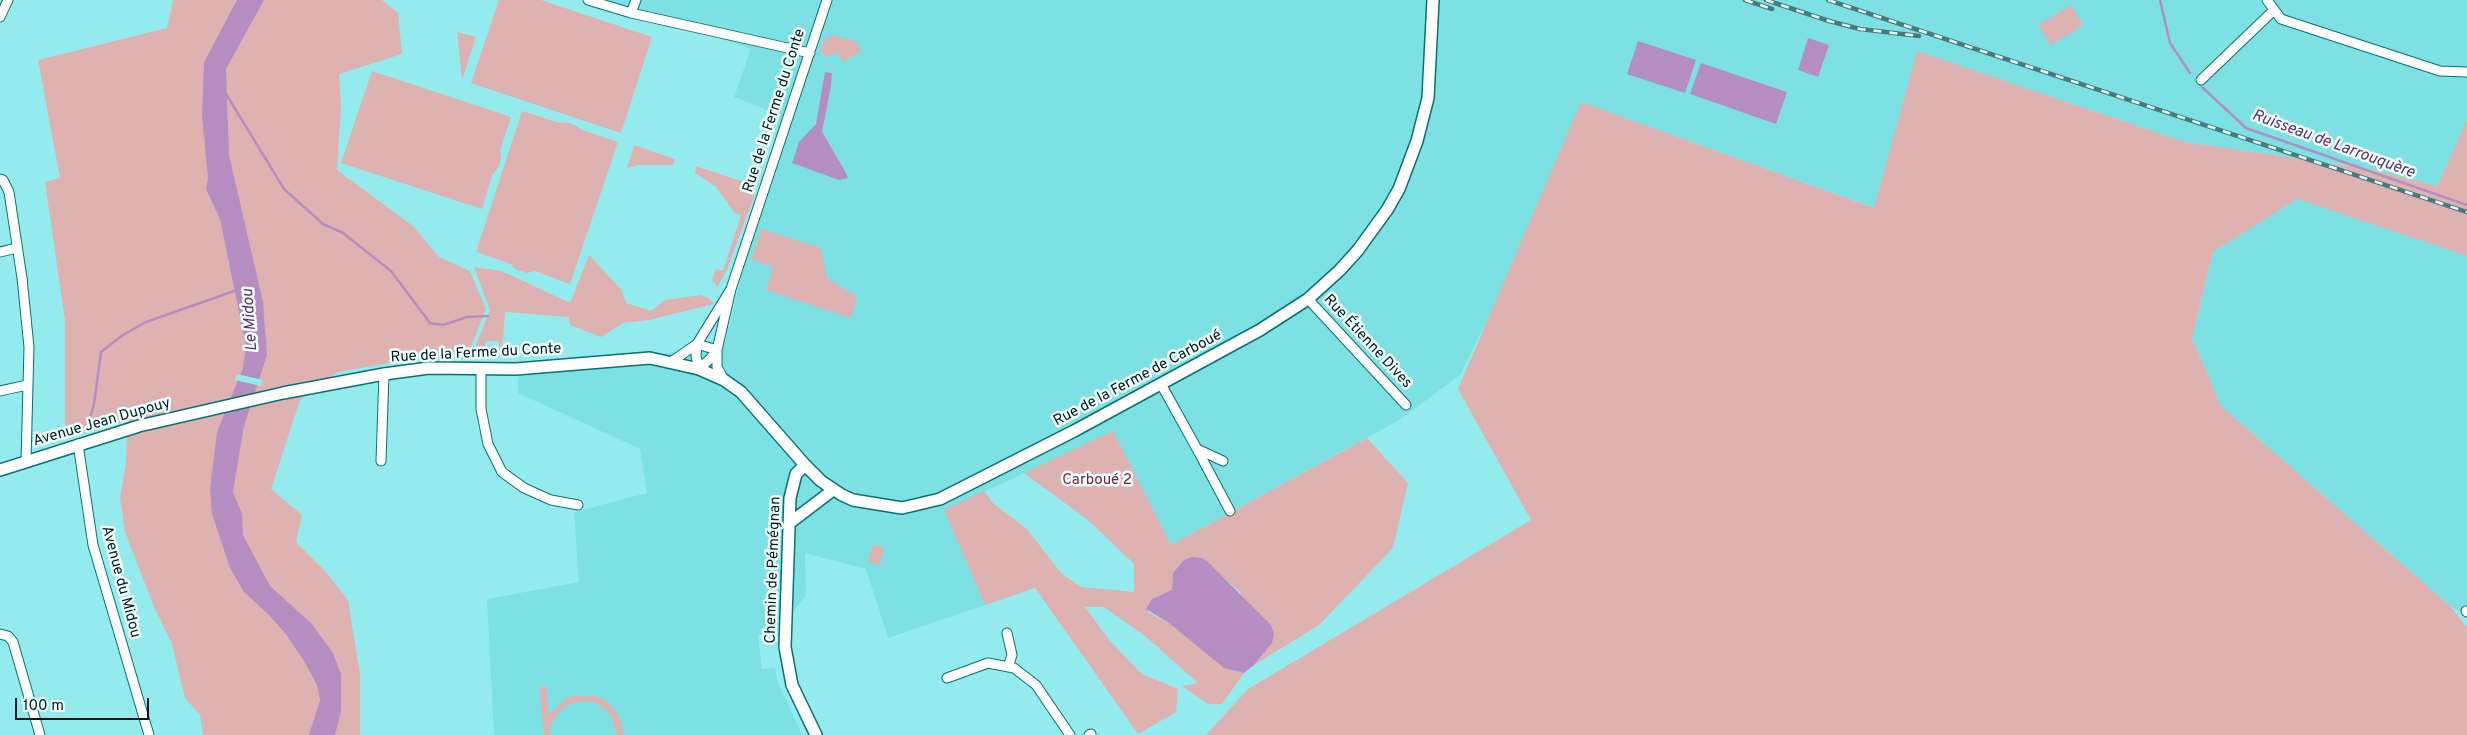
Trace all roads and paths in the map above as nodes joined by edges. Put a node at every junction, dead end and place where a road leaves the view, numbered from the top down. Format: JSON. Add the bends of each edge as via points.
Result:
{"nodes":[{"id":1,"x":8,"y":0,"type":"edge"},
{"id":2,"x":588,"y":0,"type":"edge"},
{"id":3,"x":636,"y":0,"type":"edge"},
{"id":4,"x":827,"y":0,"type":"edge"},
{"id":5,"x":1433,"y":0,"type":"edge"},
{"id":6,"x":2267,"y":0,"type":"edge"},
{"id":7,"x":2274,"y":10,"type":"junction"},
{"id":8,"x":631,"y":13,"type":"junction"},
{"id":9,"x":0,"y":18,"type":"edge"},
{"id":10,"x":810,"y":53,"type":"junction"},
{"id":11,"x":2467,"y":72,"type":"edge"},
{"id":12,"x":2201,"y":80,"type":"dead end"},
{"id":13,"x":0,"y":179,"type":"edge"},
{"id":14,"x":17,"y":248,"type":"junction"},
{"id":15,"x":0,"y":252,"type":"edge"},
{"id":16,"x":731,"y":289,"type":"junction"},
{"id":17,"x":1308,"y":299,"type":"junction"},
{"id":18,"x":697,"y":344,"type":"junction"},
{"id":19,"x":716,"y":350,"type":"junction"},
{"id":20,"x":671,"y":362,"type":"junction"},
{"id":21,"x":480,"y":368,"type":"junction"},
{"id":22,"x":698,"y":369,"type":"junction"},
{"id":23,"x":384,"y":374,"type":"junction"},
{"id":24,"x":724,"y":380,"type":"junction"},
{"id":25,"x":1161,"y":384,"type":"junction"},
{"id":26,"x":27,"y":385,"type":"junction"},
{"id":27,"x":0,"y":391,"type":"edge"},
{"id":28,"x":1406,"y":405,"type":"dead end"},
{"id":29,"x":213,"y":408,"type":"joint"},
{"id":30,"x":78,"y":444,"type":"junction"},
{"id":31,"x":1197,"y":449,"type":"junction"},
{"id":32,"x":381,"y":461,"type":"dead end"},
{"id":33,"x":1223,"y":461,"type":"dead end"},
{"id":34,"x":26,"y":462,"type":"junction"},
{"id":35,"x":805,"y":465,"type":"junction"},
{"id":36,"x":0,"y":470,"type":"edge"},
{"id":37,"x":833,"y":490,"type":"junction"},
{"id":38,"x":578,"y":505,"type":"dead end"},
{"id":39,"x":1230,"y":511,"type":"dead end"},
{"id":40,"x":790,"y":522,"type":"junction"},
{"id":41,"x":1007,"y":633,"type":"dead end"},
{"id":42,"x":0,"y":634,"type":"edge"},
{"id":43,"x":1008,"y":667,"type":"junction"},
{"id":44,"x":947,"y":678,"type":"dead end"},
{"id":45,"x":146,"y":730,"type":"edge"},
{"id":46,"x":40,"y":735,"type":"edge"},
{"id":47,"x":149,"y":735,"type":"edge"},
{"id":48,"x":816,"y":735,"type":"edge"},
{"id":49,"x":1070,"y":735,"type":"edge"}],
"edges":[{"from":1,"to":9,"type":"street"},
{"from":2,"to":8,"type":"street"},
{"from":3,"to":8,"type":"street"},
{"from":4,"to":10,"type":"street","name":"Rue de la Ferme du Conte"},
{"from":5,"to":17,"type":"street","name":"Rue de la Ferme de Carboué","via":[[1428,98],[1417,141],[1398,189],[1358,250]]},
{"from":6,"to":7,"type":"street"},
{"from":7,"to":11,"type":"street","via":[[2281,19],[2440,71]]},
{"from":7,"to":12,"type":"street"},
{"from":8,"to":10,"type":"street"},
{"from":10,"to":16,"type":"street","name":"Rue de la Ferme du Conte"},
{"from":13,"to":14,"type":"street","via":[[9,192]]},
{"from":14,"to":15,"type":"street"},
{"from":14,"to":26,"type":"street","via":[[29,347]]},
{"from":16,"to":18,"type":"street","name":"Rue de la Ferme du Conte"},
{"from":16,"to":19,"type":"street","name":"Rue de la Ferme du Conte"},
{"from":17,"to":25,"type":"street","name":"Rue de la Ferme de Carboué","via":[[1260,330]]},
{"from":17,"to":28,"type":"street","name":"Rue Étienne Dives"},
{"from":18,"to":19,"type":"street"},
{"from":18,"to":20,"type":"street","name":"Rue de la Ferme du Conte"},
{"from":18,"to":22,"type":"street"},
{"from":19,"to":22,"type":"street","name":"Rue de la Ferme du Conte"},
{"from":19,"to":24,"type":"street","name":"Rue de la Ferme du Conte","via":[[717,367]]},
{"from":20,"to":21,"type":"street","name":"Rue de la Ferme du Conte","via":[[635,358],[516,369]]},
{"from":20,"to":22,"type":"street","name":"Rue de la Ferme du Conte"},
{"from":21,"to":23,"type":"street","name":"Rue de la Ferme du Conte","via":[[429,368]]},
{"from":21,"to":38,"type":"street","via":[[481,409],[488,444],[502,472],[524,488],[551,500]]},
{"from":22,"to":24,"type":"street","name":"Rue de la Ferme de Carboué"},
{"from":23,"to":29,"type":"street","name":"Rue de la Ferme du Conte"},
{"from":23,"to":32,"type":"street"},
{"from":24,"to":35,"type":"street","name":"Rue de la Ferme de Carboué","via":[[755,405]]},
{"from":25,"to":31,"type":"street"},
{"from":25,"to":37,"type":"street","name":"Rue de la Ferme de Carboué","via":[[940,499],[902,508],[853,500]]},
{"from":26,"to":27,"type":"street"},
{"from":26,"to":34,"type":"street"},
{"from":29,"to":30,"type":"street","name":"Avenue Jean Dupouy"},
{"from":30,"to":34,"type":"street","name":"Avenue Jean Dupouy"},
{"from":30,"to":45,"type":"street","name":"Avenue du Midou","via":[[93,545]]},
{"from":31,"to":33,"type":"street"},
{"from":31,"to":39,"type":"street"},
{"from":34,"to":36,"type":"street","name":"Avenue Jean Dupouy"},
{"from":35,"to":37,"type":"street","name":"Rue de la Ferme de Carboué"},
{"from":35,"to":40,"type":"street","name":"Chemin de Pémégnan","via":[[796,474],[792,486]]},
{"from":37,"to":40,"type":"street"},
{"from":40,"to":48,"type":"street","name":"Chemin de Pémégnan","via":[[785,647],[792,685]]},
{"from":41,"to":43,"type":"street","via":[[1012,655]]},
{"from":42,"to":46,"type":"street","via":[[13,642]]},
{"from":43,"to":44,"type":"street","via":[[988,663]]},
{"from":43,"to":49,"type":"street","via":[[1036,685]]},
{"from":45,"to":47,"type":"street","name":"Avenue du Midou"}]}
